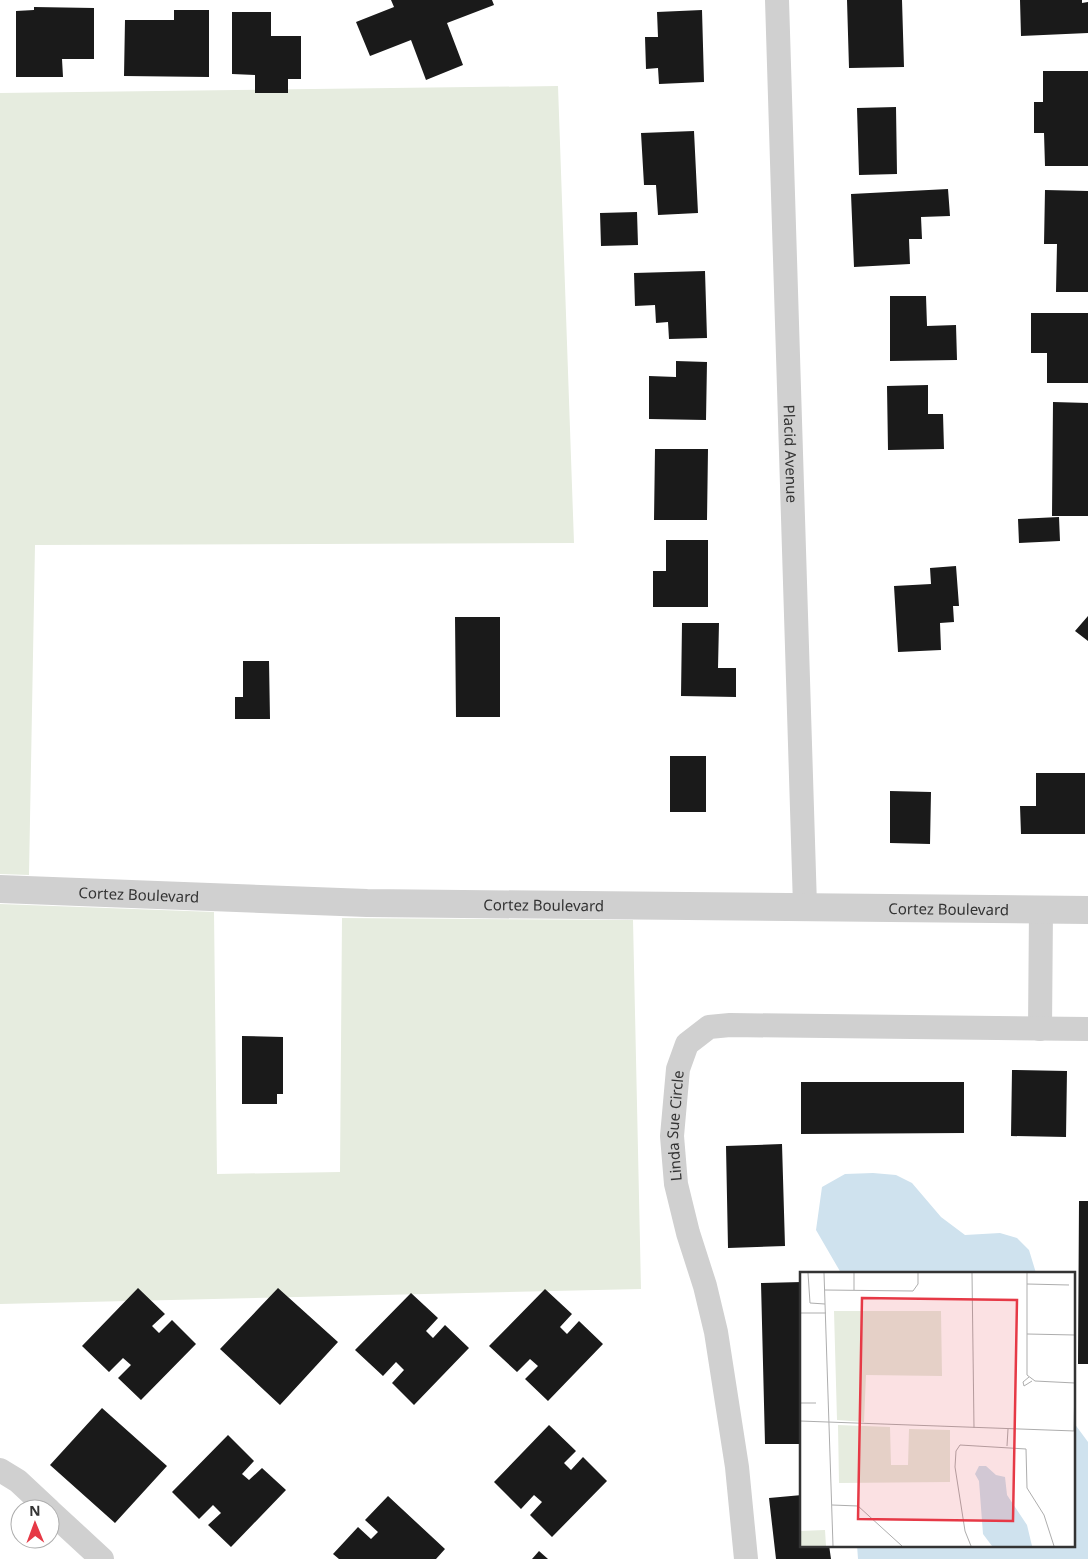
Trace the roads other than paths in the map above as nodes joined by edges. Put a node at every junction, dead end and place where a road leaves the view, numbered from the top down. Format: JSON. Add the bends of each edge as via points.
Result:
{"nodes":[{"id":1,"x":778,"y":0,"type":"edge"},
{"id":2,"x":0,"y":889,"type":"edge"},
{"id":3,"x":805,"y":906,"type":"junction"},
{"id":4,"x":1042,"y":909,"type":"junction"},
{"id":5,"x":1088,"y":910,"type":"edge"},
{"id":6,"x":1040,"y":1029,"type":"junction"},
{"id":7,"x":1088,"y":1029,"type":"edge"},
{"id":8,"x":0,"y":1470,"type":"edge"},
{"id":9,"x":37,"y":1499,"type":"edge"},
{"id":10,"x":60,"y":1520,"type":"edge"},
{"id":11,"x":102,"y":1559,"type":"edge"},
{"id":12,"x":746,"y":1559,"type":"edge"}],
"edges":[{"from":1,"to":3,"type":"street","name":"Placid Avenue"},
{"from":2,"to":3,"type":"street","name":"Cortez Boulevard","via":[[367,903]]},
{"from":3,"to":4,"type":"street","name":"Cortez Boulevard"},
{"from":4,"to":5,"type":"street","name":"Cortez Boulevard"},
{"from":4,"to":6,"type":"street"},
{"from":6,"to":7,"type":"street","name":"Linda Sue Circle"},
{"from":6,"to":12,"type":"street","name":"Linda Sue Circle","via":[[730,1025],[708,1027],[687,1044],[678,1069],[672,1136],[676,1184],[716,1332]]},
{"from":8,"to":9,"type":"street"},
{"from":10,"to":11,"type":"street"}]}
